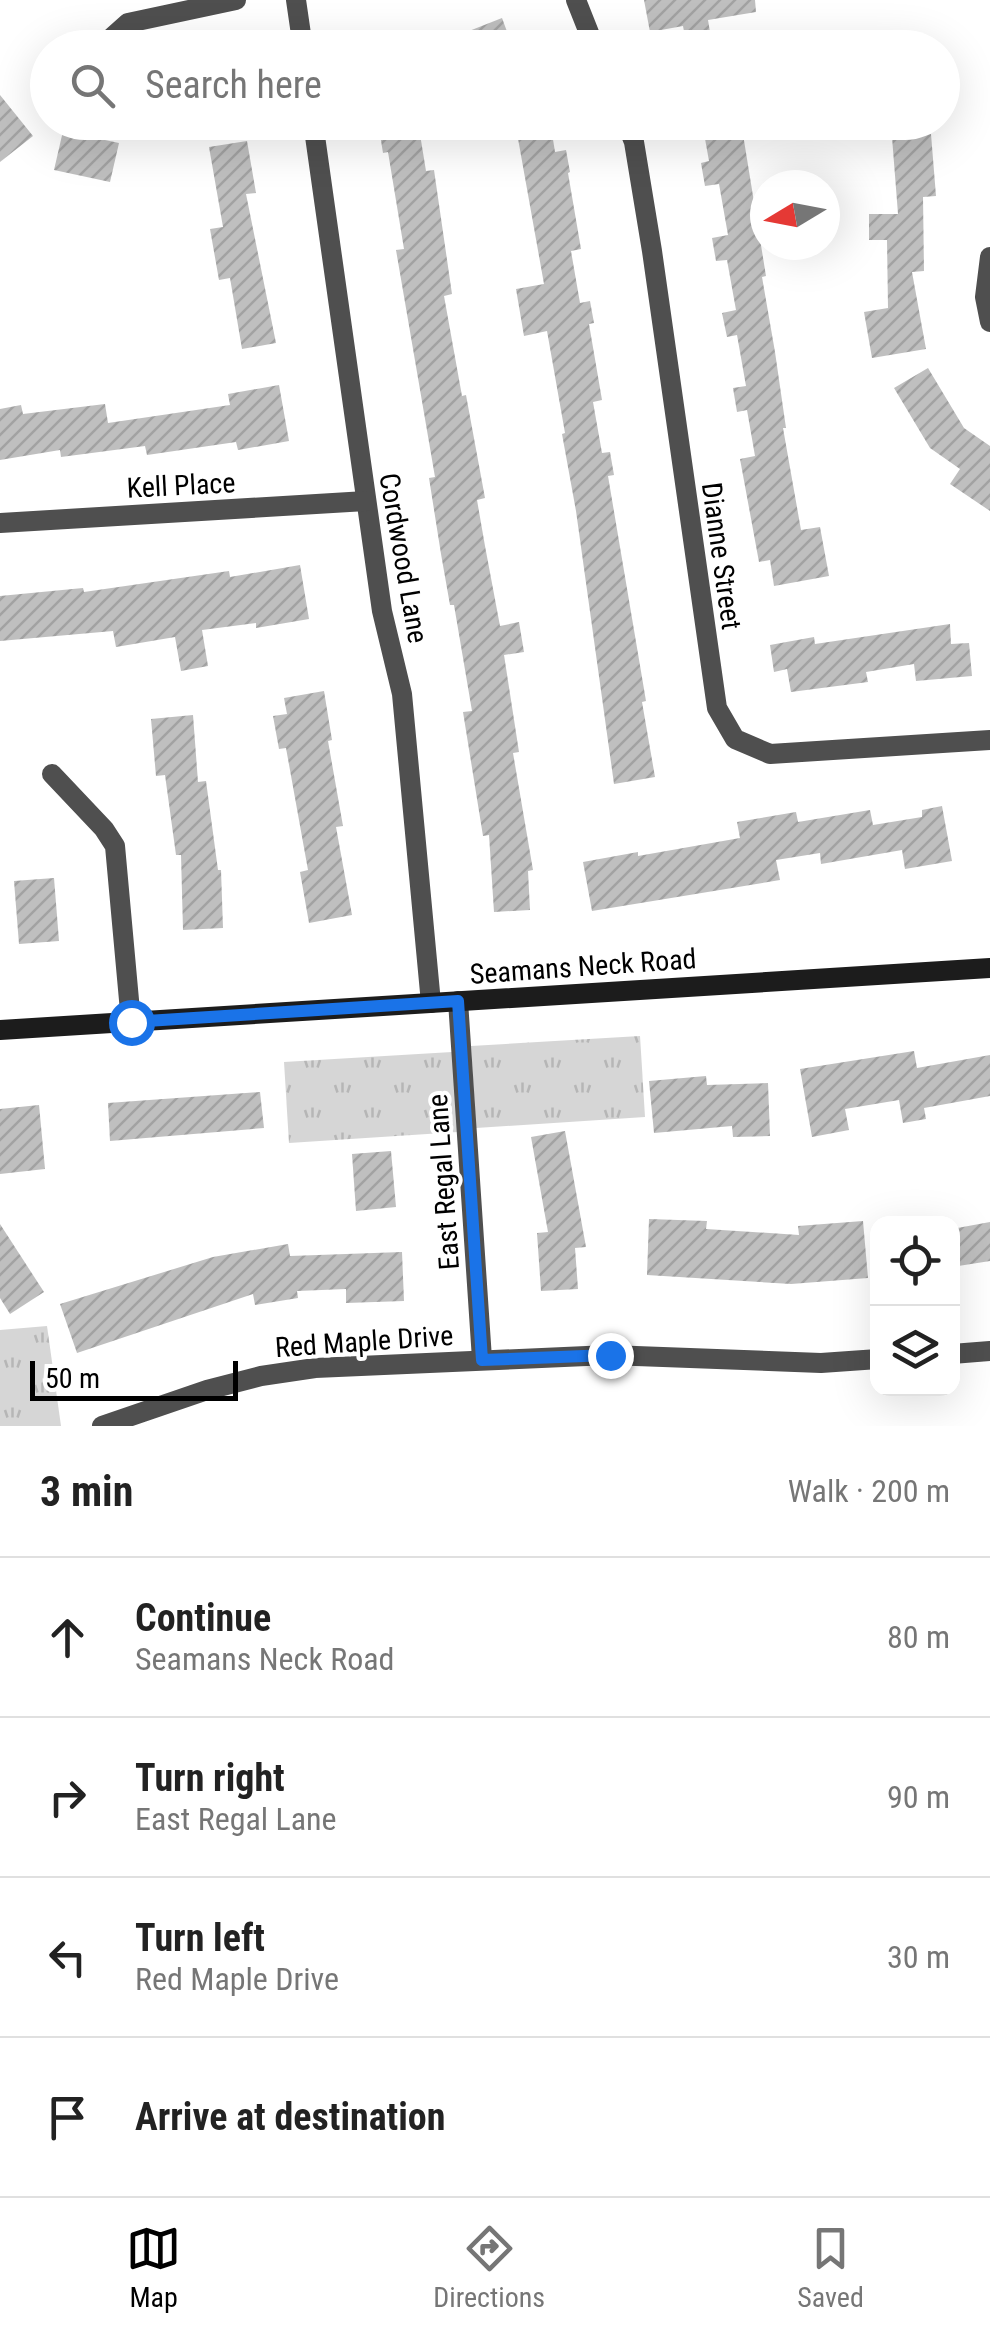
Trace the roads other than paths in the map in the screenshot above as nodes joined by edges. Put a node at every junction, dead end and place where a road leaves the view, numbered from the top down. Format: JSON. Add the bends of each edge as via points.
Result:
{"nodes":[{"id":1,"x":236,"y":0,"type":"edge"},
{"id":2,"x":296,"y":0,"type":"edge"},
{"id":3,"x":576,"y":0,"type":"edge"},
{"id":4,"x":120,"y":30,"type":"edge"},
{"id":5,"x":300,"y":30,"type":"edge"},
{"id":6,"x":588,"y":30,"type":"edge"},
{"id":7,"x":316,"y":140,"type":"edge"},
{"id":8,"x":633,"y":140,"type":"edge"},
{"id":9,"x":990,"y":257,"type":"edge"},
{"id":10,"x":990,"y":322,"type":"edge"},
{"id":11,"x":366,"y":501,"type":"junction"},
{"id":12,"x":0,"y":523,"type":"edge"},
{"id":13,"x":990,"y":740,"type":"edge"},
{"id":14,"x":52,"y":774,"type":"dead end"},
{"id":15,"x":990,"y":968,"type":"edge"},
{"id":16,"x":458,"y":1001,"type":"junction"},
{"id":17,"x":431,"y":1003,"type":"junction"},
{"id":18,"x":131,"y":1022,"type":"junction"},
{"id":19,"x":0,"y":1030,"type":"edge"},
{"id":20,"x":990,"y":1352,"type":"edge"},
{"id":21,"x":960,"y":1354,"type":"edge"},
{"id":22,"x":482,"y":1360,"type":"junction"},
{"id":23,"x":870,"y":1360,"type":"edge"},
{"id":24,"x":102,"y":1426,"type":"edge"}],
"edges":[{"from":1,"to":4,"type":"street"},
{"from":2,"to":5,"type":"street"},
{"from":3,"to":6,"type":"street"},
{"from":7,"to":11,"type":"street","name":"Cordwood Lane"},
{"from":8,"to":13,"type":"street","name":"Dianne Street","via":[[717,708],[736,739],[770,754]]},
{"from":9,"to":10,"type":"street"},
{"from":11,"to":12,"type":"street","name":"Kell Place"},
{"from":11,"to":17,"type":"street","name":"Cordwood Lane","via":[[402,694]]},
{"from":14,"to":18,"type":"street","via":[[114,846]]},
{"from":15,"to":16,"type":"main road","name":"Seamans Neck Road"},
{"from":16,"to":17,"type":"main road","name":"Seamans Neck Road"},
{"from":16,"to":22,"type":"street","name":"East Regal Lane"},
{"from":17,"to":18,"type":"main road","name":"Seamans Neck Road"},
{"from":18,"to":19,"type":"main road","name":"Seamans Neck Road"},
{"from":20,"to":21,"type":"street"},
{"from":22,"to":23,"type":"street","name":"Red Maple Drive"},
{"from":22,"to":24,"type":"street","name":"Red Maple Drive","via":[[260,1376]]}]}
